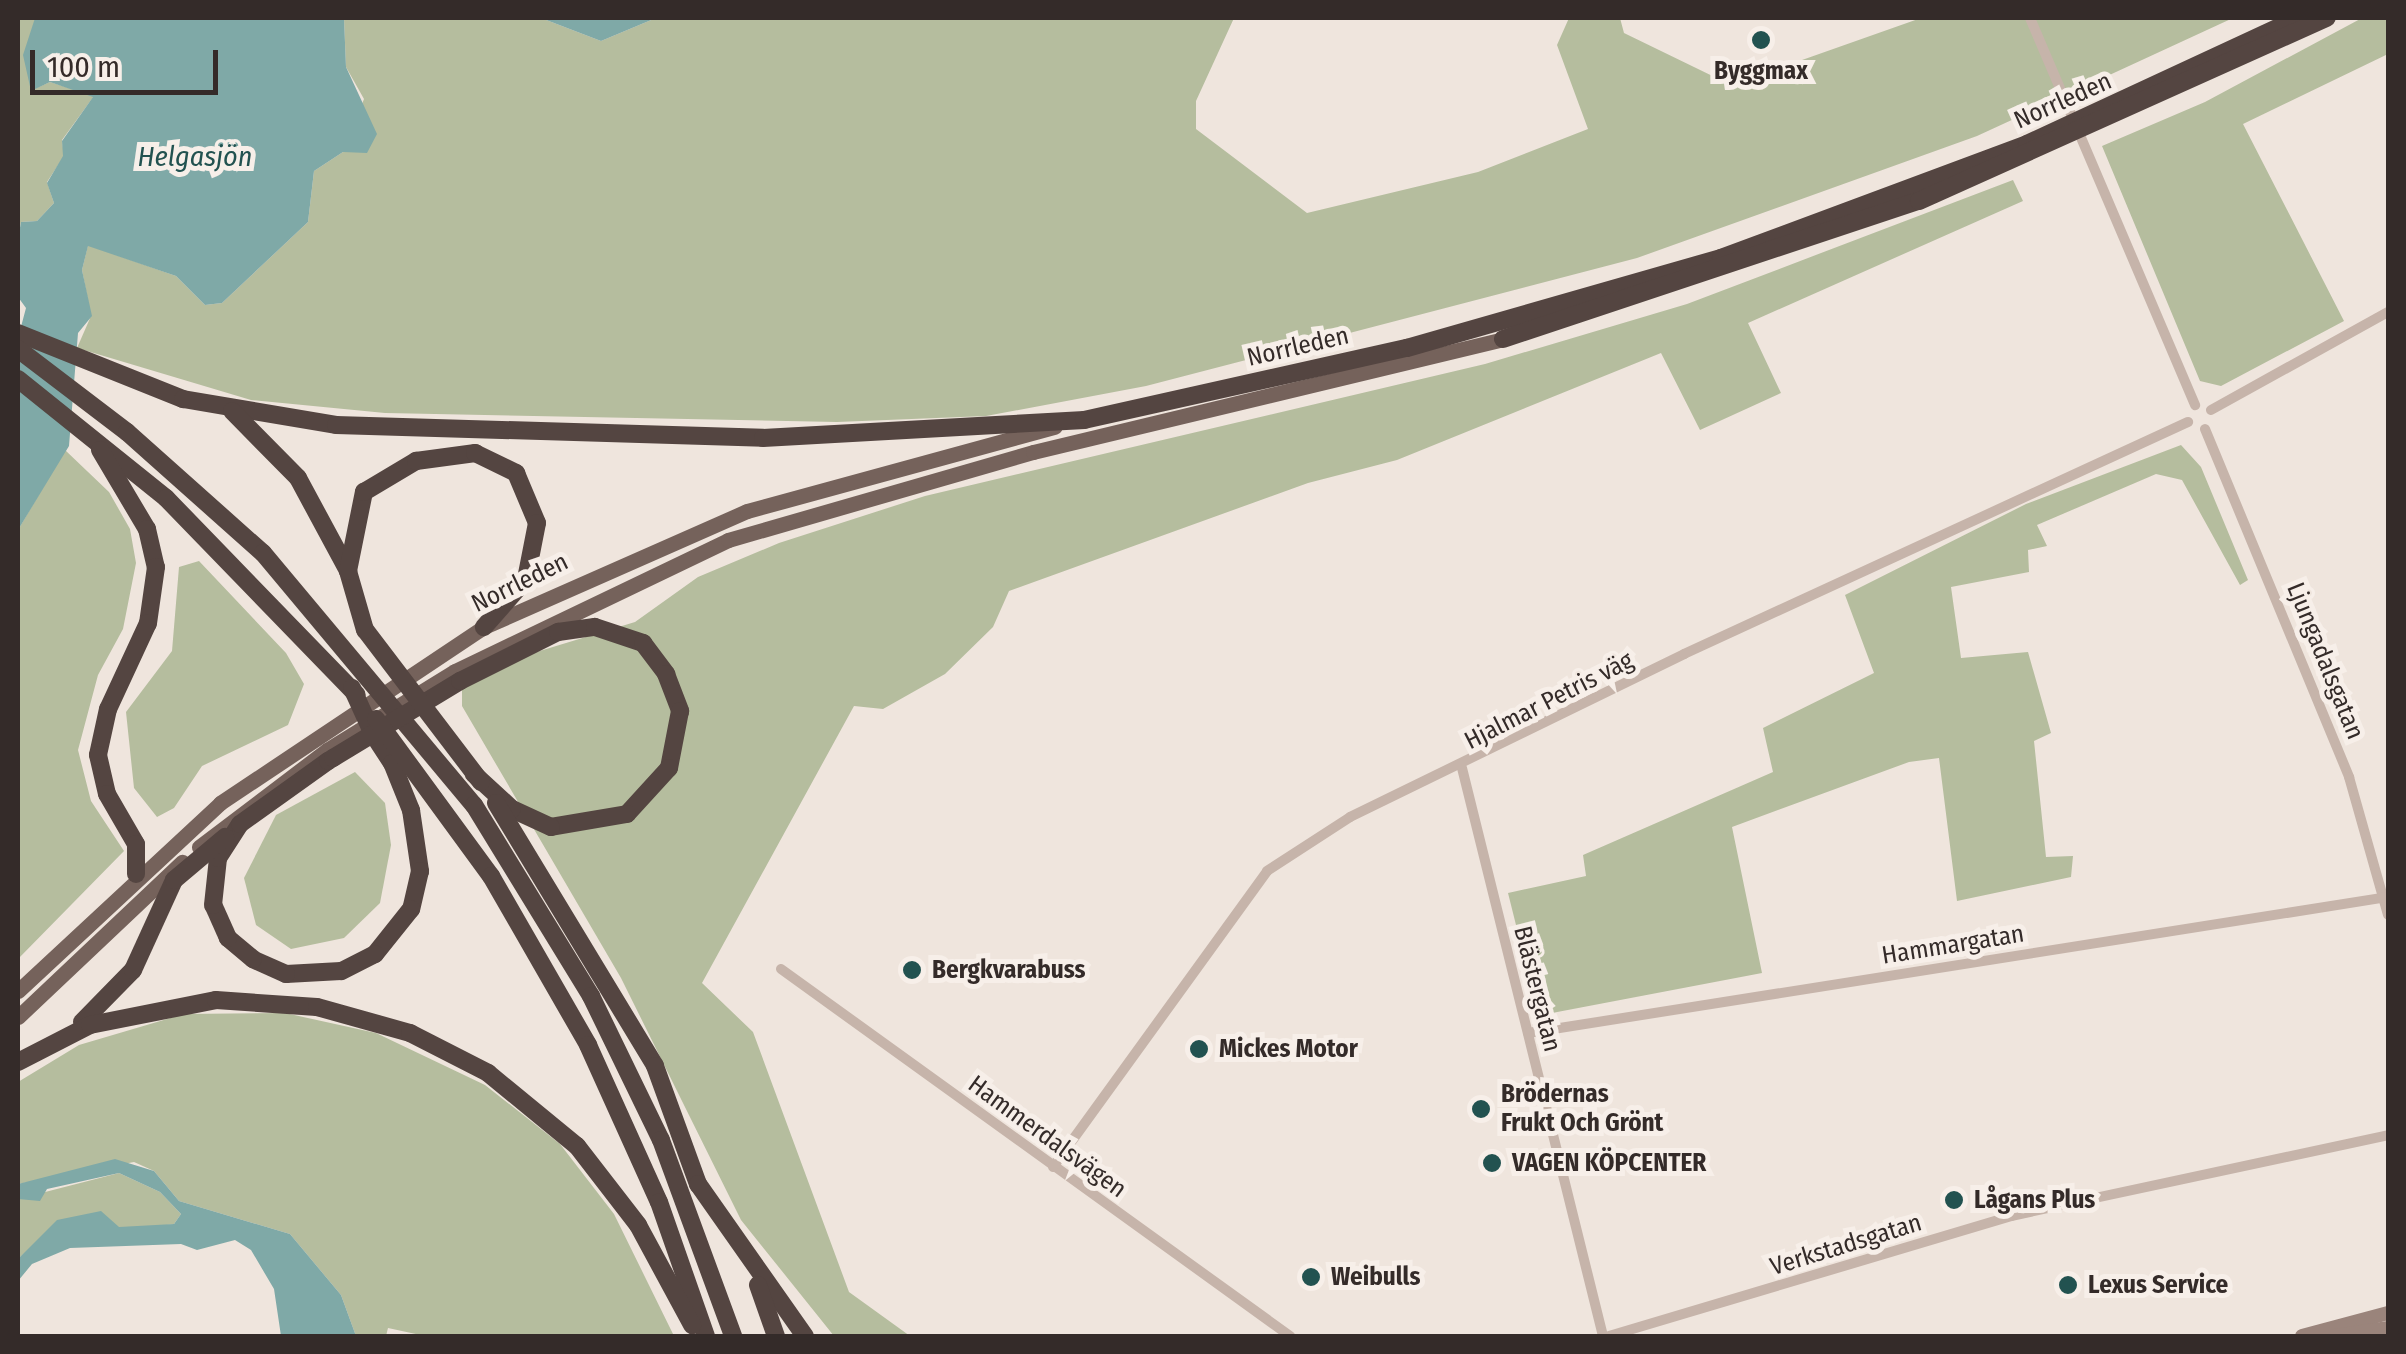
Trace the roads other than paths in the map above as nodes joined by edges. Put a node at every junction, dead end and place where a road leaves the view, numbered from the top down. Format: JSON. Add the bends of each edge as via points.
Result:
{"nodes":[{"id":1,"x":2030,"y":18,"type":"edge"},
{"id":2,"x":2299,"y":18,"type":"edge"},
{"id":3,"x":2327,"y":18,"type":"edge"},
{"id":4,"x":2388,"y":312,"type":"edge"},
{"id":5,"x":18,"y":333,"type":"edge"},
{"id":6,"x":1503,"y":339,"type":"joint"},
{"id":7,"x":18,"y":349,"type":"edge"},
{"id":8,"x":18,"y":380,"type":"edge"},
{"id":9,"x":2194,"y":405,"type":"junction"},
{"id":10,"x":2211,"y":410,"type":"junction"},
{"id":11,"x":232,"y":411,"type":"junction"},
{"id":12,"x":1084,"y":420,"type":"junction"},
{"id":13,"x":2188,"y":422,"type":"junction"},
{"id":14,"x":84,"y":429,"type":"junction"},
{"id":15,"x":2205,"y":429,"type":"junction"},
{"id":16,"x":348,"y":571,"type":"junction"},
{"id":17,"x":484,"y":627,"type":"junction"},
{"id":18,"x":518,"y":636,"type":"joint"},
{"id":19,"x":462,"y":676,"type":"junction"},
{"id":20,"x":352,"y":688,"type":"junction"},
{"id":21,"x":330,"y":754,"type":"junction"},
{"id":22,"x":1462,"y":768,"type":"junction"},
{"id":23,"x":474,"y":774,"type":"junction"},
{"id":24,"x":253,"y":811,"type":"junction"},
{"id":25,"x":136,"y":874,"type":"junction"},
{"id":26,"x":2386,"y":897,"type":"edge"},
{"id":27,"x":2388,"y":915,"type":"edge"},
{"id":28,"x":781,"y":969,"type":"dead end"},
{"id":29,"x":18,"y":991,"type":"edge"},
{"id":30,"x":18,"y":1018,"type":"edge"},
{"id":31,"x":1528,"y":1033,"type":"junction"},
{"id":32,"x":62,"y":1037,"type":"junction"},
{"id":33,"x":18,"y":1062,"type":"edge"},
{"id":34,"x":2388,"y":1135,"type":"edge"},
{"id":35,"x":1053,"y":1167,"type":"junction"},
{"id":36,"x":752,"y":1268,"type":"junction"},
{"id":37,"x":2388,"y":1313,"type":"edge"},
{"id":38,"x":2388,"y":1328,"type":"edge"},
{"id":39,"x":698,"y":1336,"type":"edge"},
{"id":40,"x":706,"y":1336,"type":"edge"},
{"id":41,"x":733,"y":1336,"type":"edge"},
{"id":42,"x":776,"y":1336,"type":"edge"},
{"id":43,"x":805,"y":1336,"type":"edge"},
{"id":44,"x":1290,"y":1336,"type":"edge"},
{"id":45,"x":1606,"y":1336,"type":"edge"},
{"id":46,"x":2302,"y":1336,"type":"edge"},
{"id":47,"x":2336,"y":1336,"type":"edge"}],
"edges":[{"from":1,"to":9,"type":"street"},
{"from":2,"to":12,"type":"highway","name":"Norrleden","via":[[2027,144],[1702,264],[1407,348]]},
{"from":3,"to":6,"type":"highway","name":"Norrleden","via":[[1919,202]]},
{"from":4,"to":10,"type":"street"},
{"from":5,"to":11,"type":"highway","via":[[88,366]]},
{"from":6,"to":18,"type":"main road","name":"Norrleden","via":[[785,519]]},
{"from":7,"to":41,"type":"highway","via":[[182,478],[324,617],[474,805],[591,996],[661,1140]]},
{"from":8,"to":14,"type":"highway"},
{"from":9,"to":10,"type":"street"},
{"from":9,"to":13,"type":"street"},
{"from":10,"to":15,"type":"street"},
{"from":11,"to":12,"type":"highway","via":[[336,424],[763,438]]},
{"from":11,"to":16,"type":"highway","via":[[298,478]]},
{"from":12,"to":17,"type":"main road","name":"Norrleden","via":[[747,512]]},
{"from":13,"to":15,"type":"street"},
{"from":13,"to":22,"type":"street","name":"Hjalmar Petris väg","via":[[1684,654]]},
{"from":14,"to":20,"type":"highway","via":[[244,570]]},
{"from":14,"to":25,"type":"highway","via":[[136,508],[156,567],[148,623],[108,709],[98,754],[106,794],[132,833]]},
{"from":15,"to":26,"type":"street","name":"Ljungadalsgatan","via":[[2349,776]]},
{"from":16,"to":17,"type":"highway","via":[[364,492],[416,461],[475,453],[516,473],[537,523],[526,579]]},
{"from":16,"to":23,"type":"highway","via":[[365,630]]},
{"from":17,"to":25,"type":"main road","name":"Norrleden","via":[[316,732]]},
{"from":18,"to":19,"type":"highway"},
{"from":19,"to":21,"type":"highway"},
{"from":19,"to":21,"type":"main road","via":[[422,692]]},
{"from":19,"to":23,"type":"highway","via":[[558,632],[595,627],[643,643],[680,711],[669,768],[627,814],[586,827],[551,827],[512,809]]},
{"from":20,"to":24,"type":"highway","via":[[417,831],[418,887],[400,927],[374,954],[323,976],[286,974],[253,960],[228,938],[212,904],[218,858]]},
{"from":20,"to":40,"type":"highway","via":[[491,876],[588,1045],[659,1202]]},
{"from":21,"to":24,"type":"highway"},
{"from":22,"to":31,"type":"street","name":"Blästergatan"},
{"from":22,"to":35,"type":"street","name":"Hjalmar Petris väg","via":[[1350,817],[1267,870]]},
{"from":23,"to":36,"type":"highway","via":[[656,1066],[698,1184]]},
{"from":24,"to":30,"type":"main road","via":[[151,889]]},
{"from":24,"to":32,"type":"highway","via":[[174,880],[133,970],[103,1007]]},
{"from":25,"to":29,"type":"main road","name":"Norrleden"},
{"from":26,"to":27,"type":"street","name":"Ljungadalsgatan"},
{"from":26,"to":31,"type":"street","name":"Hammargatan"},
{"from":28,"to":35,"type":"street","name":"Hammerdalsvägen"},
{"from":31,"to":45,"type":"street","name":"Blästergatan"},
{"from":32,"to":33,"type":"highway"},
{"from":32,"to":39,"type":"highway","via":[[150,1008],[247,1000],[349,1014],[430,1042],[521,1096],[600,1170]]},
{"from":34,"to":45,"type":"street","name":"Verkstadsgatan","via":[[2011,1216]]},
{"from":35,"to":44,"type":"street","name":"Hammerdalsvägen"},
{"from":36,"to":42,"type":"highway"},
{"from":36,"to":43,"type":"highway"},
{"from":37,"to":46,"type":"main road"},
{"from":38,"to":47,"type":"main road"}]}
